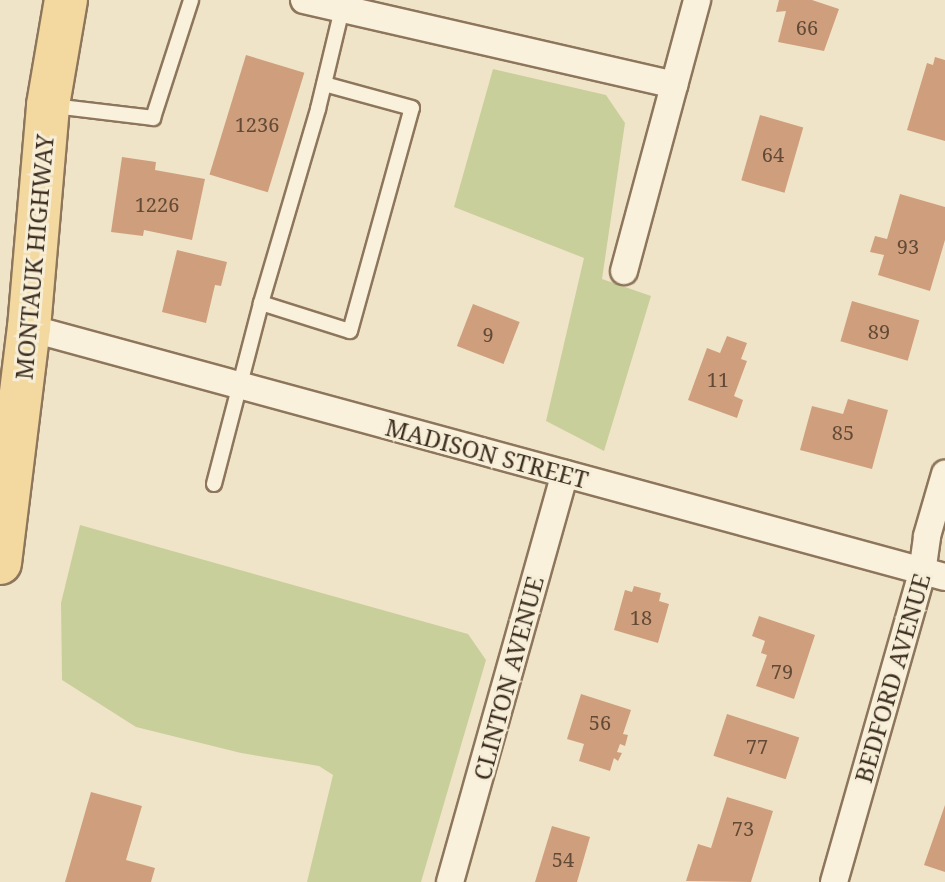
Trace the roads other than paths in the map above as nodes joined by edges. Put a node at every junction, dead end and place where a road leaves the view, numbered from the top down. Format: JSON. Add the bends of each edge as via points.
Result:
{"nodes":[{"id":1,"x":66,"y":0,"type":"edge"},
{"id":2,"x":191,"y":0,"type":"edge"},
{"id":3,"x":304,"y":0,"type":"edge"},
{"id":4,"x":697,"y":0,"type":"edge"},
{"id":5,"x":342,"y":9,"type":"junction"},
{"id":6,"x":324,"y":84,"type":"junction"},
{"id":7,"x":674,"y":85,"type":"junction"},
{"id":8,"x":48,"y":105,"type":"junction"},
{"id":9,"x":624,"y":271,"type":"dead end"},
{"id":10,"x":261,"y":303,"type":"junction"},
{"id":11,"x":29,"y":328,"type":"junction"},
{"id":12,"x":240,"y":387,"type":"junction"},
{"id":13,"x":565,"y":474,"type":"junction"},
{"id":14,"x":945,"y":474,"type":"edge"},
{"id":15,"x":214,"y":484,"type":"dead end"},
{"id":16,"x":5,"y":492,"type":"edge"},
{"id":17,"x":0,"y":563,"type":"edge"},
{"id":18,"x":934,"y":575,"type":"edge"},
{"id":19,"x":450,"y":882,"type":"edge"},
{"id":20,"x":834,"y":882,"type":"edge"}],
"edges":[{"from":1,"to":8,"type":"main road","name":"MONTAUK HIGHWAY"},
{"from":2,"to":8,"type":"lane","via":[[153,118]]},
{"from":3,"to":5,"type":"street"},
{"from":4,"to":7,"type":"street"},
{"from":5,"to":6,"type":"lane"},
{"from":5,"to":7,"type":"street"},
{"from":6,"to":10,"type":"lane"},
{"from":6,"to":10,"type":"lane","via":[[412,108],[350,331]]},
{"from":7,"to":9,"type":"street"},
{"from":8,"to":11,"type":"main road","name":"MONTAUK HIGHWAY"},
{"from":10,"to":12,"type":"lane"},
{"from":11,"to":12,"type":"street","name":"MADISON STREET"},
{"from":11,"to":16,"type":"main road","name":"MONTAUK HIGHWAY"},
{"from":12,"to":13,"type":"street","name":"MADISON STREET"},
{"from":12,"to":15,"type":"lane"},
{"from":13,"to":18,"type":"street","name":"MADISON STREET"},
{"from":13,"to":19,"type":"street","name":"CLINTON AVENUE"},
{"from":14,"to":18,"type":"street","name":"BEDFORD AVENUE","via":[[927,536]]},
{"from":16,"to":17,"type":"main road","name":"MONTAUK HIGHWAY"},
{"from":18,"to":20,"type":"street","name":"BEDFORD AVENUE"}]}
